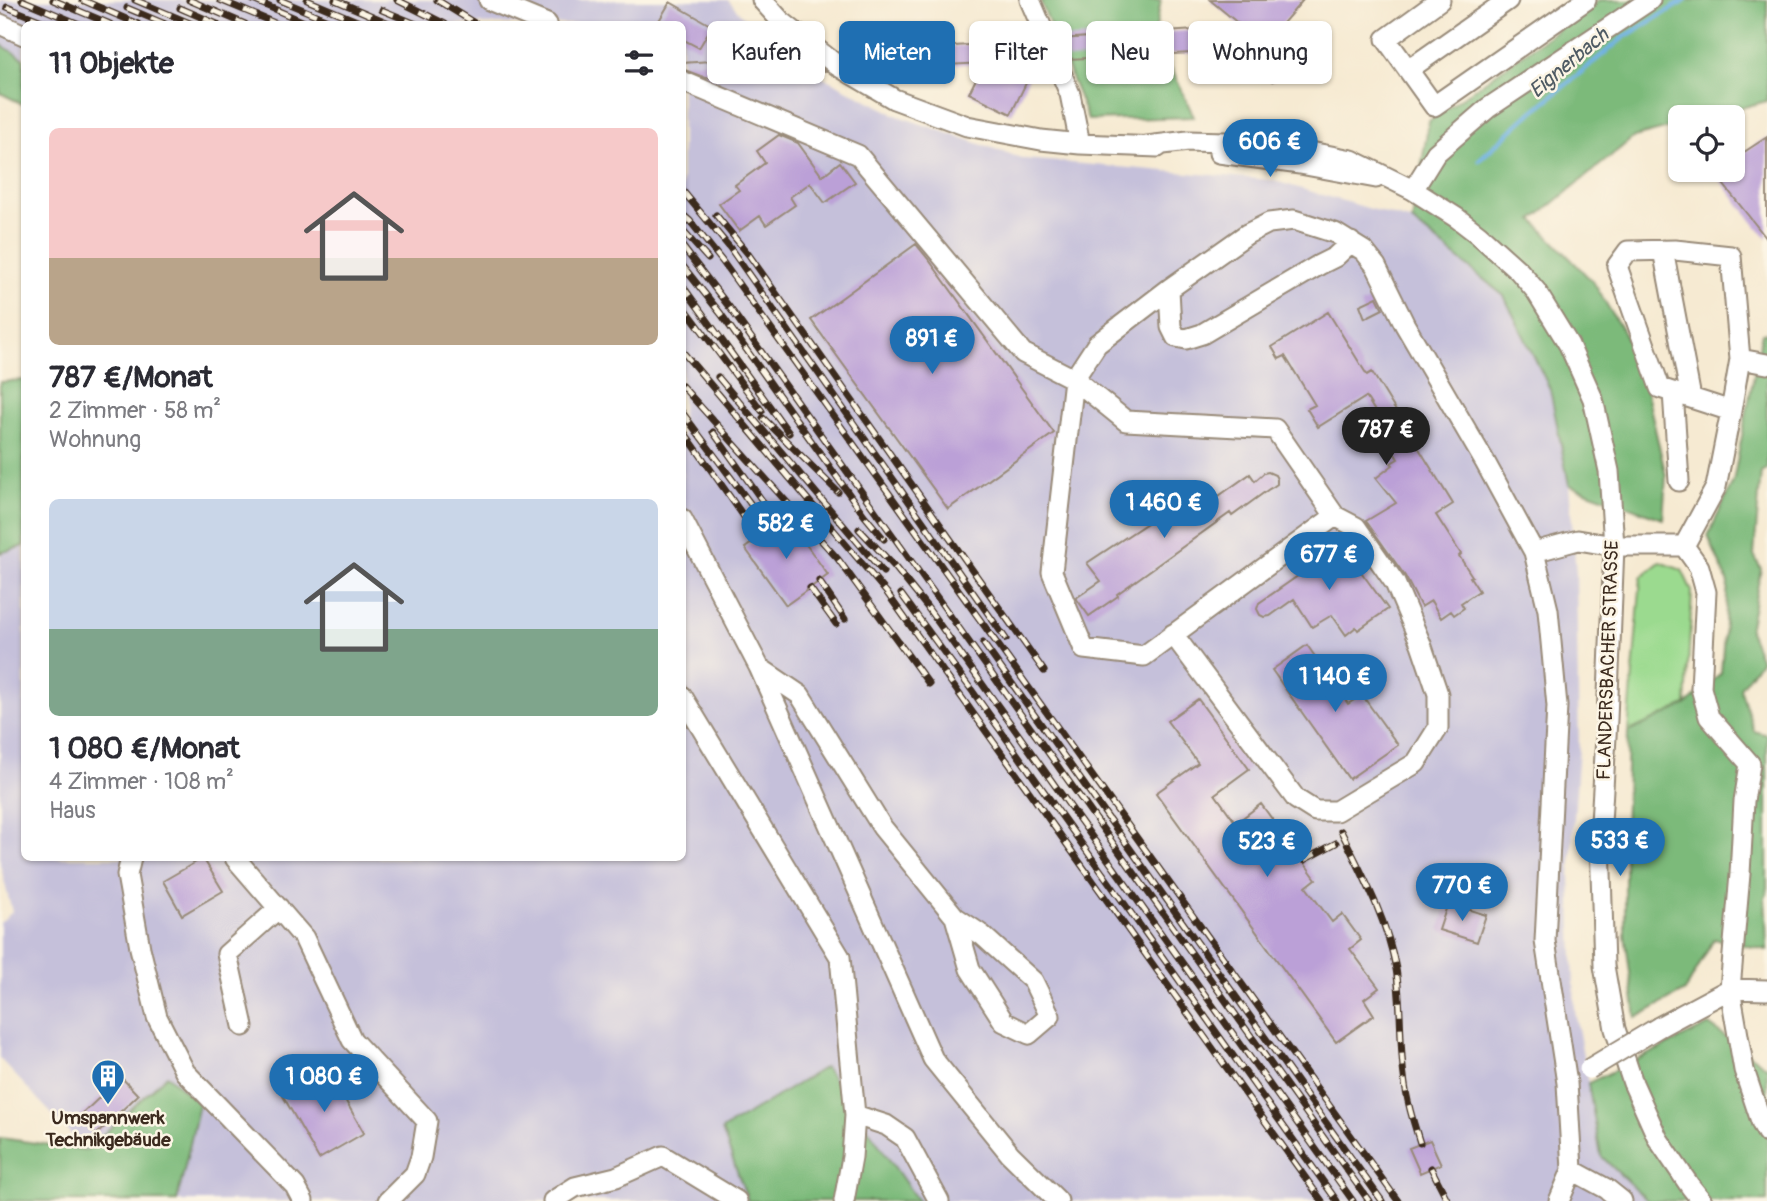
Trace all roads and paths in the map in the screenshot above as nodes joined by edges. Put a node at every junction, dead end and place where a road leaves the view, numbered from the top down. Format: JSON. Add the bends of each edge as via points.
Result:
{"nodes":[{"id":1,"x":489,"y":0,"type":"edge"},
{"id":2,"x":762,"y":0,"type":"edge"},
{"id":3,"x":1030,"y":0,"type":"edge"},
{"id":4,"x":1440,"y":0,"type":"edge"},
{"id":5,"x":1508,"y":0,"type":"edge"},
{"id":6,"x":1586,"y":0,"type":"edge"},
{"id":7,"x":1650,"y":0,"type":"edge"},
{"id":8,"x":540,"y":21,"type":"edge"},
{"id":9,"x":0,"y":24,"type":"edge"},
{"id":10,"x":21,"y":34,"type":"edge"},
{"id":11,"x":1408,"y":70,"type":"junction"},
{"id":12,"x":686,"y":83,"type":"edge"},
{"id":13,"x":1080,"y":144,"type":"junction"},
{"id":14,"x":1404,"y":186,"type":"junction"},
{"id":15,"x":1351,"y":242,"type":"junction"},
{"id":16,"x":1663,"y":250,"type":"junction"},
{"id":17,"x":1169,"y":289,"type":"junction"},
{"id":18,"x":1740,"y":359,"type":"junction"},
{"id":19,"x":1767,"y":364,"type":"edge"},
{"id":20,"x":1074,"y":379,"type":"junction"},
{"id":21,"x":1682,"y":395,"type":"junction"},
{"id":22,"x":1731,"y":411,"type":"junction"},
{"id":23,"x":1679,"y":481,"type":"dead end"},
{"id":24,"x":1335,"y":516,"type":"junction"},
{"id":25,"x":686,"y":527,"type":"edge"},
{"id":26,"x":1614,"y":546,"type":"junction"},
{"id":27,"x":1684,"y":546,"type":"junction"},
{"id":28,"x":1534,"y":552,"type":"junction"},
{"id":29,"x":1173,"y":634,"type":"junction"},
{"id":30,"x":759,"y":667,"type":"junction"},
{"id":31,"x":686,"y":703,"type":"edge"},
{"id":32,"x":1758,"y":765,"type":"edge"},
{"id":33,"x":130,"y":861,"type":"edge"},
{"id":34,"x":238,"y":861,"type":"edge"},
{"id":35,"x":279,"y":908,"type":"junction"},
{"id":36,"x":955,"y":917,"type":"junction"},
{"id":37,"x":1730,"y":989,"type":"junction"},
{"id":38,"x":1767,"y":990,"type":"edge"},
{"id":39,"x":243,"y":1026,"type":"dead end"},
{"id":40,"x":1567,"y":1083,"type":"junction"},
{"id":41,"x":855,"y":1115,"type":"junction"},
{"id":42,"x":1767,"y":1133,"type":"edge"},
{"id":43,"x":1572,"y":1170,"type":"junction"},
{"id":44,"x":303,"y":1201,"type":"edge"},
{"id":45,"x":388,"y":1201,"type":"edge"},
{"id":46,"x":553,"y":1201,"type":"edge"},
{"id":47,"x":737,"y":1201,"type":"edge"},
{"id":48,"x":844,"y":1201,"type":"edge"},
{"id":49,"x":939,"y":1201,"type":"edge"},
{"id":50,"x":1058,"y":1201,"type":"edge"},
{"id":51,"x":1559,"y":1201,"type":"edge"},
{"id":52,"x":1622,"y":1201,"type":"edge"},
{"id":53,"x":1702,"y":1201,"type":"edge"}],
"edges":[{"from":1,"to":8,"type":"street"},
{"from":2,"to":13,"type":"street","name":"FLANDERSBACHER STRASSE","via":[[838,66],[894,99],[967,127]]},
{"from":3,"to":13,"type":"street","via":[[1070,94]]},
{"from":4,"to":11,"type":"street","via":[[1386,39]]},
{"from":5,"to":11,"type":"street"},
{"from":6,"to":11,"type":"street","via":[[1434,106]]},
{"from":7,"to":14,"type":"street","via":[[1488,107]]},
{"from":9,"to":10,"type":"street"},
{"from":12,"to":20,"type":"street","via":[[858,155],[1023,354]]},
{"from":13,"to":14,"type":"street","name":"FLANDERSBACHER STRASSE","via":[[1264,143],[1352,160]]},
{"from":14,"to":26,"type":"street","name":"FLANDERSBACHER STRASSE","via":[[1479,234],[1519,271],[1569,345],[1594,400],[1609,471]]},
{"from":15,"to":17,"type":"street","via":[[1294,220],[1269,223]]},
{"from":15,"to":17,"type":"street","via":[[1335,257],[1186,340],[1176,337],[1171,327]]},
{"from":15,"to":28,"type":"street","via":[[1376,266]]},
{"from":16,"to":18,"type":"street","via":[[1731,256]]},
{"from":16,"to":21,"type":"street"},
{"from":16,"to":21,"type":"street","via":[[1628,251],[1617,266],[1660,388]]},
{"from":17,"to":20,"type":"street","via":[[1097,344]]},
{"from":18,"to":19,"type":"street"},
{"from":18,"to":22,"type":"street"},
{"from":20,"to":24,"type":"street","via":[[1126,421],[1275,429]]},
{"from":20,"to":29,"type":"street","via":[[1052,572],[1084,649],[1144,656]]},
{"from":21,"to":22,"type":"street"},
{"from":21,"to":23,"type":"street"},
{"from":22,"to":27,"type":"street","via":[[1717,487]]},
{"from":24,"to":29,"type":"street"},
{"from":24,"to":29,"type":"street","via":[[1356,527],[1395,583],[1438,694],[1438,729],[1416,763],[1336,811],[1315,811],[1296,799]]},
{"from":25,"to":30,"type":"street"},
{"from":26,"to":27,"type":"street"},
{"from":26,"to":28,"type":"street","via":[[1577,540]]},
{"from":26,"to":53,"type":"street","name":"FLANDERSBACHER STRASSE","via":[[1600,841],[1604,966],[1615,1028],[1633,1083],[1658,1139]]},
{"from":27,"to":32,"type":"street","via":[[1699,568],[1706,592],[1701,688],[1709,717]]},
{"from":28,"to":40,"type":"street","via":[[1548,610],[1557,706],[1545,941]]},
{"from":30,"to":36,"type":"street","via":[[800,695],[882,827]]},
{"from":30,"to":50,"type":"street","via":[[933,1059],[1010,1154]]},
{"from":31,"to":41,"type":"street","via":[[840,957]]},
{"from":32,"to":37,"type":"street","via":[[1744,801]]},
{"from":33,"to":44,"type":"street","via":[[127,876],[157,1017],[185,1072],[295,1186]]},
{"from":34,"to":35,"type":"street"},
{"from":35,"to":39,"type":"street","via":[[227,954]]},
{"from":35,"to":45,"type":"street","via":[[303,938],[352,1040],[426,1121],[415,1174]]},
{"from":36,"to":36,"type":"street","via":[[970,969],[1004,1022],[1029,1034],[1050,1016],[1032,981]]},
{"from":37,"to":38,"type":"street"},
{"from":37,"to":40,"type":"street","bridge":true},
{"from":37,"to":42,"type":"street","via":[[1744,1070]]},
{"from":40,"to":43,"type":"street"},
{"from":41,"to":48,"type":"street"},
{"from":41,"to":49,"type":"street","via":[[886,1125],[905,1138]]},
{"from":43,"to":51,"type":"street"},
{"from":43,"to":52,"type":"street"},
{"from":46,"to":47,"type":"street","via":[[575,1187],[616,1177],[663,1156]]}]}
